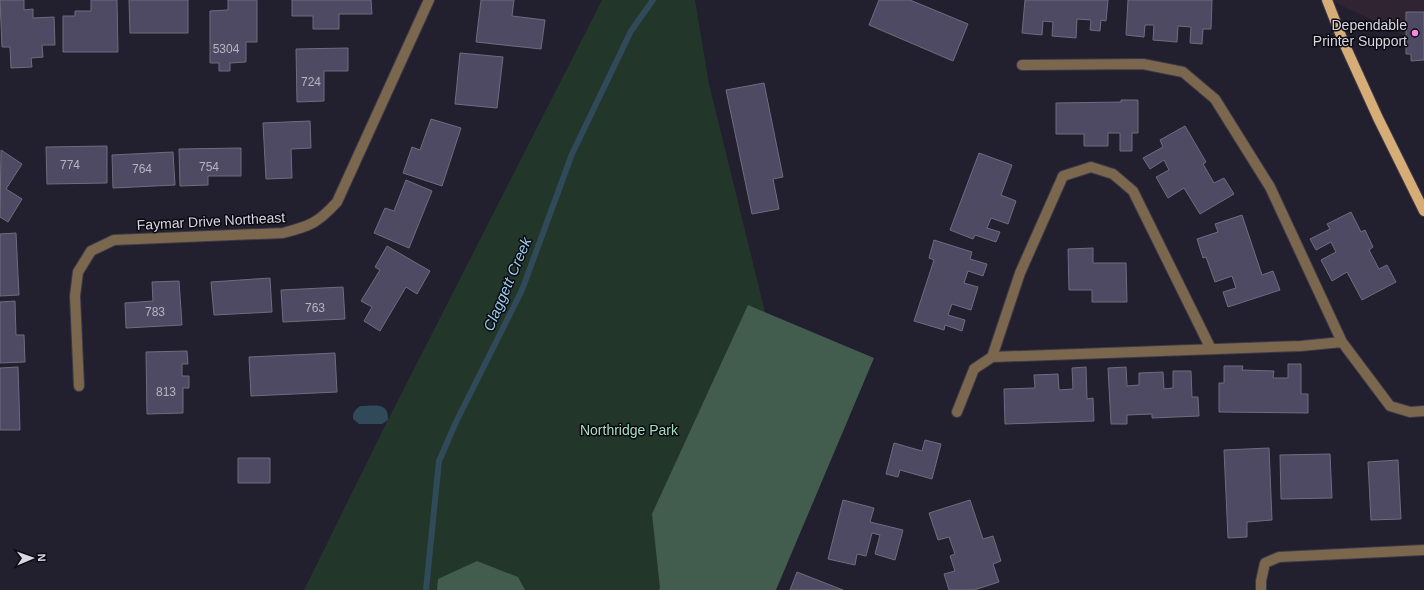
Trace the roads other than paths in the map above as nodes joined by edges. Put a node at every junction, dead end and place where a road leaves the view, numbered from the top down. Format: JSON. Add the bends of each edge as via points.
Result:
{"nodes":[{"id":1,"x":429,"y":0,"type":"edge"},
{"id":2,"x":1327,"y":0,"type":"edge"},
{"id":3,"x":1022,"y":65,"type":"dead end"},
{"id":4,"x":1424,"y":211,"type":"edge"},
{"id":5,"x":1342,"y":342,"type":"junction"},
{"id":6,"x":1211,"y":349,"type":"junction"},
{"id":7,"x":992,"y":357,"type":"junction"},
{"id":8,"x":79,"y":386,"type":"dead end"},
{"id":9,"x":1424,"y":411,"type":"edge"},
{"id":10,"x":957,"y":412,"type":"dead end"},
{"id":11,"x":1424,"y":550,"type":"edge"},
{"id":12,"x":1261,"y":590,"type":"edge"}],
"edges":[{"from":1,"to":8,"type":"street","name":"Faymar Drive Northeast","via":[[336,202],[325,216],[307,227],[283,233],[114,240],[91,251],[78,272],[75,296]]},
{"from":2,"to":4,"type":"main road","via":[[1378,118]]},
{"from":3,"to":5,"type":"street","via":[[1143,64],[1183,72],[1216,99],[1270,187]]},
{"from":5,"to":6,"type":"street"},
{"from":5,"to":9,"type":"street","via":[[1390,406],[1410,412]]},
{"from":6,"to":7,"type":"street"},
{"from":6,"to":7,"type":"street","via":[[1133,191],[1113,174],[1090,167],[1063,176],[1020,273]]},
{"from":7,"to":10,"type":"street","via":[[974,369]]},
{"from":11,"to":12,"type":"street","via":[[1279,557],[1265,563]]}]}
